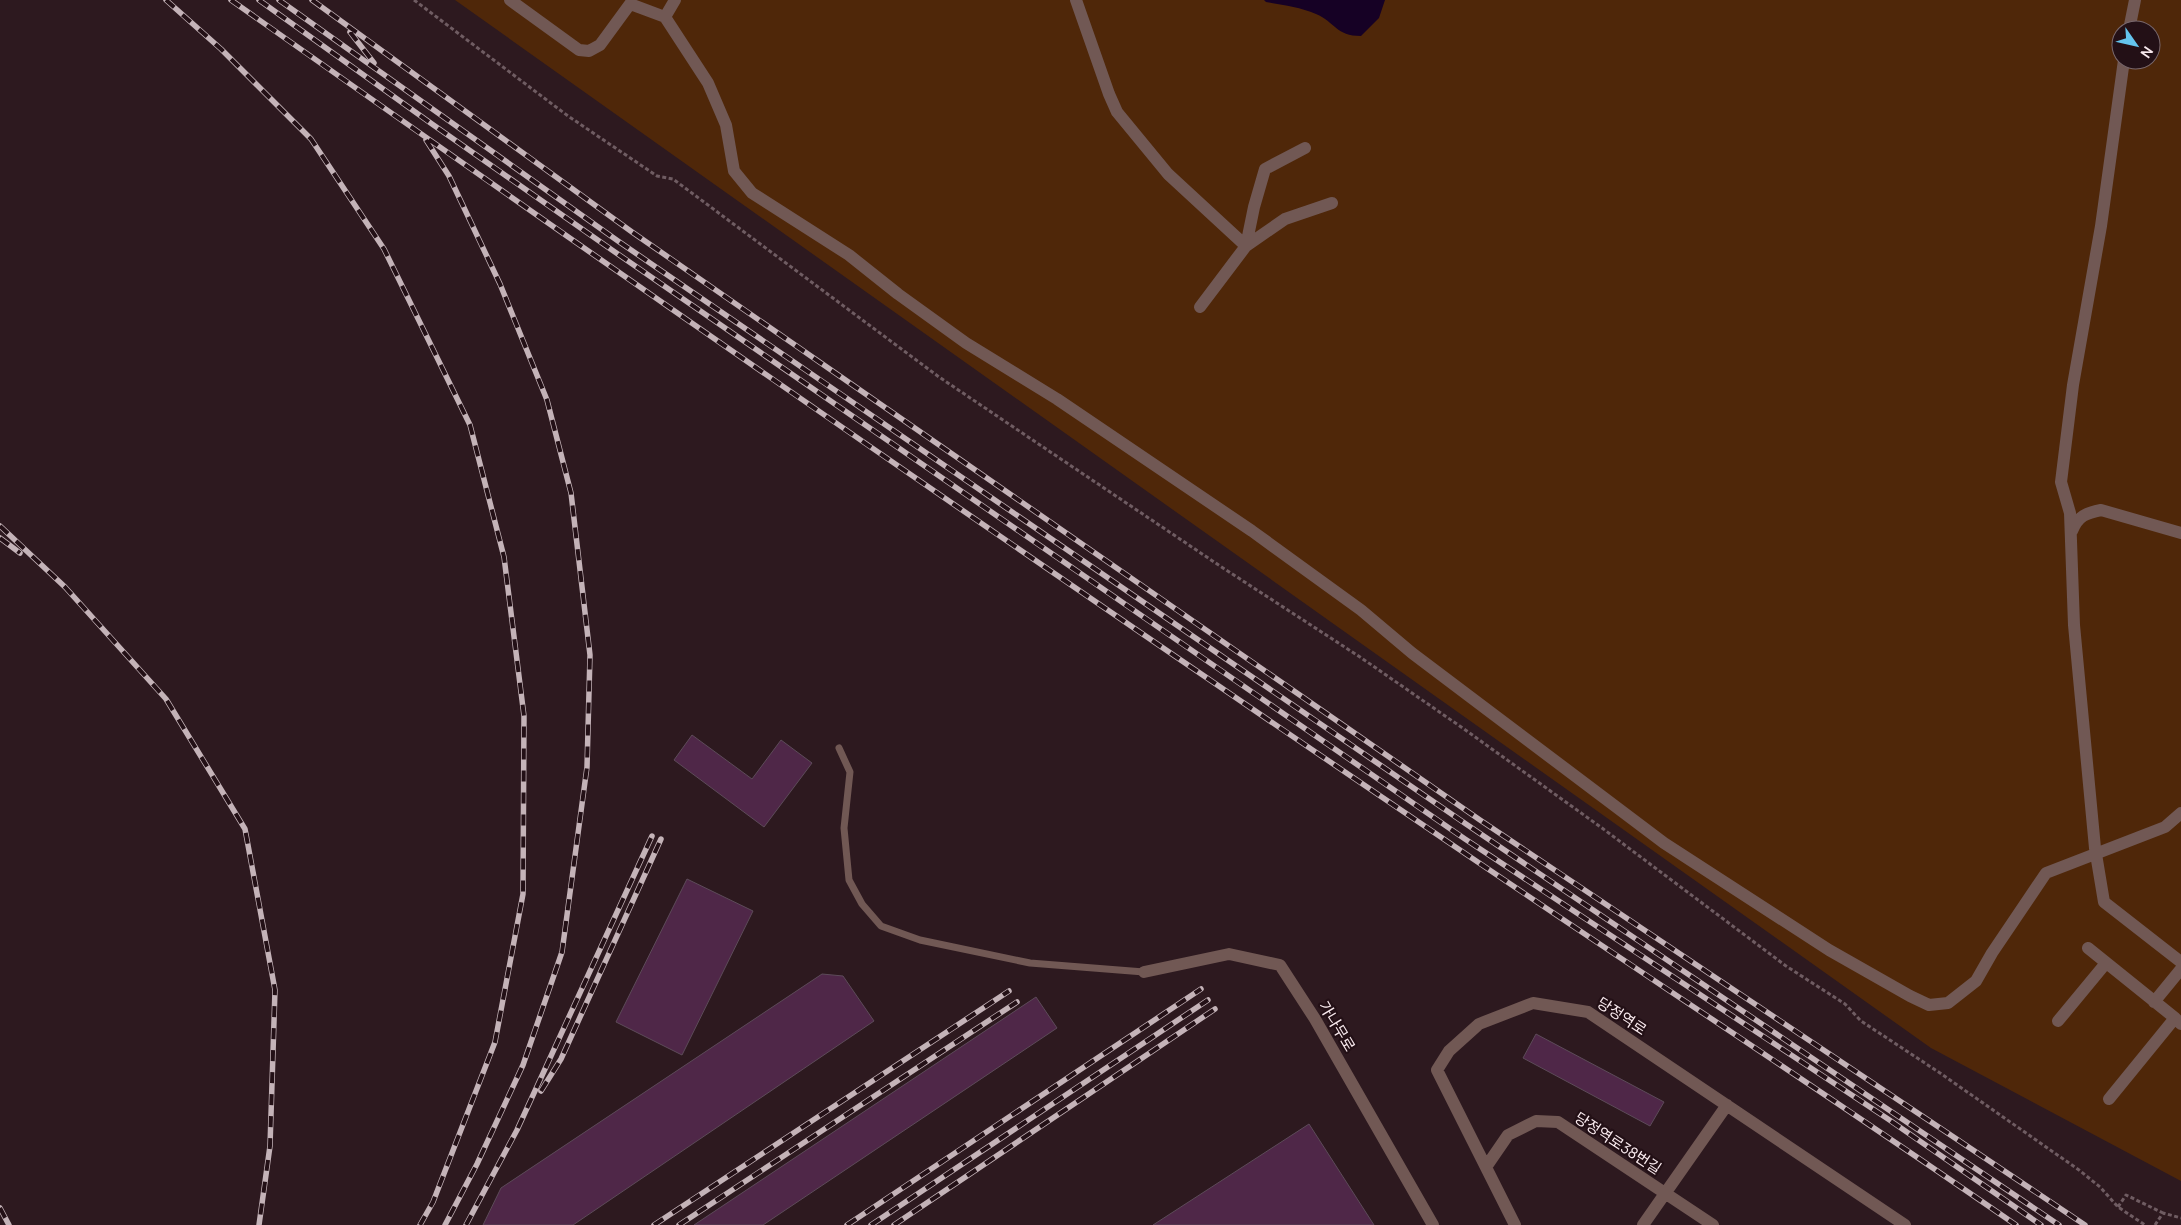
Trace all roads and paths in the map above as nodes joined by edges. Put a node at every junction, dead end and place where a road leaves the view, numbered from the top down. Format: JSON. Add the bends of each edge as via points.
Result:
{"nodes":[{"id":1,"x":414,"y":0,"type":"edge"},
{"id":2,"x":510,"y":0,"type":"edge"},
{"id":3,"x":675,"y":0,"type":"edge"},
{"id":4,"x":1076,"y":0,"type":"edge"},
{"id":5,"x":2135,"y":0,"type":"edge"},
{"id":6,"x":630,"y":2,"type":"edge"},
{"id":7,"x":665,"y":17,"type":"junction"},
{"id":8,"x":2131,"y":20,"type":"edge"},
{"id":9,"x":2123,"y":70,"type":"edge"},
{"id":10,"x":1305,"y":148,"type":"dead end"},
{"id":11,"x":1332,"y":202,"type":"dead end"},
{"id":12,"x":1246,"y":246,"type":"junction"},
{"id":13,"x":1200,"y":307,"type":"dead end"},
{"id":14,"x":2181,"y":533,"type":"edge"},
{"id":15,"x":2071,"y":534,"type":"junction"},
{"id":16,"x":839,"y":748,"type":"dead end"},
{"id":17,"x":2181,"y":813,"type":"edge"},
{"id":18,"x":2096,"y":853,"type":"junction"},
{"id":19,"x":2088,"y":948,"type":"dead end"},
{"id":20,"x":2181,"y":962,"type":"edge"},
{"id":21,"x":2106,"y":963,"type":"junction"},
{"id":22,"x":2181,"y":969,"type":"edge"},
{"id":23,"x":1144,"y":972,"type":"joint"},
{"id":24,"x":2154,"y":1002,"type":"junction"},
{"id":25,"x":2058,"y":1021,"type":"dead end"},
{"id":26,"x":2178,"y":1021,"type":"edge"},
{"id":27,"x":2109,"y":1099,"type":"dead end"},
{"id":28,"x":1727,"y":1106,"type":"junction"},
{"id":29,"x":1486,"y":1167,"type":"junction"},
{"id":30,"x":1665,"y":1193,"type":"junction"},
{"id":31,"x":2118,"y":1207,"type":"junction"},
{"id":32,"x":2163,"y":1213,"type":"junction"},
{"id":33,"x":2181,"y":1218,"type":"edge"},
{"id":34,"x":1433,"y":1225,"type":"edge"},
{"id":35,"x":1515,"y":1225,"type":"edge"},
{"id":36,"x":1643,"y":1225,"type":"edge"},
{"id":37,"x":1713,"y":1225,"type":"edge"},
{"id":38,"x":1904,"y":1225,"type":"edge"},
{"id":39,"x":2145,"y":1225,"type":"edge"},
{"id":40,"x":2155,"y":1225,"type":"edge"}],
"edges":[{"from":1,"to":31,"type":"path","via":[[568,116],[657,176],[673,179],[939,378],[1464,729],[1786,966],[1845,1004],[1861,1021],[2078,1170]]},
{"from":2,"to":6,"type":"street","via":[[579,50],[590,51],[600,44]]},
{"from":3,"to":7,"type":"street"},
{"from":4,"to":12,"type":"street","via":[[1117,112],[1168,174]]},
{"from":5,"to":8,"type":"street"},
{"from":6,"to":7,"type":"street"},
{"from":7,"to":18,"type":"street","via":[[708,83],[726,125],[734,171],[752,193],[849,255],[966,343],[1057,399],[1252,531],[1361,610],[1412,653],[1664,843],[1829,950],[1929,1005],[1948,1003],[1976,981],[2046,873]]},
{"from":9,"to":15,"type":"street","via":[[2061,482],[2070,513]]},
{"from":10,"to":12,"type":"street","via":[[1265,169]]},
{"from":11,"to":12,"type":"street","via":[[1285,219]]},
{"from":12,"to":13,"type":"street"},
{"from":14,"to":15,"type":"street","via":[[2101,510],[2079,517]]},
{"from":15,"to":18,"type":"street","via":[[2074,625]]},
{"from":16,"to":23,"type":"lane","via":[[850,772],[844,828],[849,880],[862,904],[881,926],[920,940],[1030,963]]},
{"from":17,"to":18,"type":"street","via":[[2165,827]]},
{"from":18,"to":20,"type":"street","via":[[2104,902]]},
{"from":19,"to":21,"type":"street"},
{"from":21,"to":24,"type":"street"},
{"from":21,"to":25,"type":"street"},
{"from":22,"to":24,"type":"street"},
{"from":23,"to":34,"type":"street","name":"가나무로","via":[[1229,954],[1280,965],[1315,1019]]},
{"from":24,"to":26,"type":"street"},
{"from":26,"to":27,"type":"street"},
{"from":28,"to":29,"type":"street","name":"당정역로","via":[[1588,1012],[1534,1003],[1479,1024],[1449,1050],[1437,1070]]},
{"from":28,"to":30,"type":"street"},
{"from":28,"to":38,"type":"street","name":"당정역로"},
{"from":29,"to":30,"type":"street","name":"당정역로38번길","via":[[1508,1135],[1536,1121],[1558,1122]]},
{"from":29,"to":35,"type":"street","name":"당정역로"},
{"from":30,"to":36,"type":"street"},
{"from":30,"to":37,"type":"street","name":"당정역로38번길"},
{"from":31,"to":32,"type":"path","via":[[2126,1195]]},
{"from":31,"to":39,"type":"path"},
{"from":32,"to":33,"type":"path"},
{"from":32,"to":40,"type":"path"}]}
